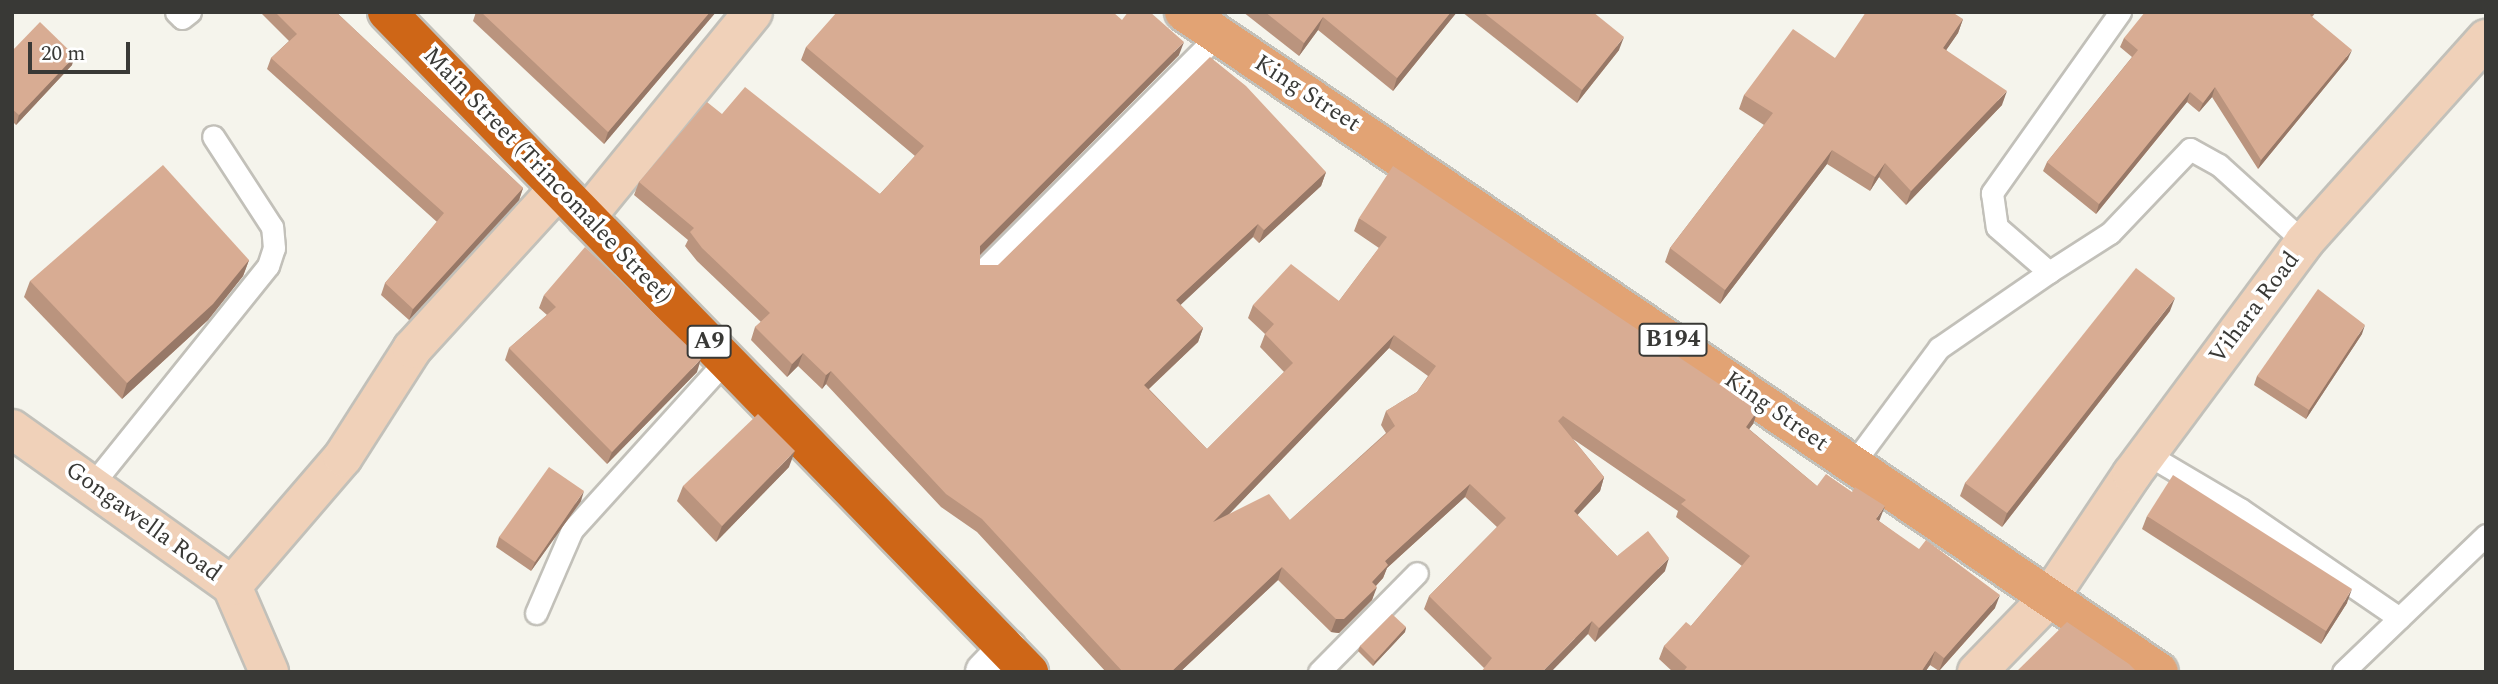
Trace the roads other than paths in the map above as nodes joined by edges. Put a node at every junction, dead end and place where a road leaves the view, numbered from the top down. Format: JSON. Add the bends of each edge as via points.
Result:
{"nodes":[{"id":1,"x":176,"y":12,"type":"edge"},
{"id":2,"x":190,"y":12,"type":"edge"},
{"id":3,"x":387,"y":12,"type":"edge"},
{"id":4,"x":753,"y":12,"type":"edge"},
{"id":5,"x":1184,"y":12,"type":"edge"},
{"id":6,"x":2120,"y":12,"type":"edge"},
{"id":7,"x":1217,"y":36,"type":"junction"},
{"id":8,"x":2481,"y":55,"type":"edge"},
{"id":9,"x":213,"y":136,"type":"dead end"},
{"id":10,"x":558,"y":189,"type":"junction"},
{"id":11,"x":586,"y":217,"type":"junction"},
{"id":12,"x":2304,"y":242,"type":"junction"},
{"id":13,"x":984,"y":269,"type":"edge"},
{"id":14,"x":2049,"y":272,"type":"junction"},
{"id":15,"x":726,"y":360,"type":"junction"},
{"id":16,"x":12,"y":429,"type":"edge"},
{"id":17,"x":2147,"y":454,"type":"junction"},
{"id":18,"x":1852,"y":465,"type":"junction"},
{"id":19,"x":91,"y":486,"type":"junction"},
{"id":20,"x":2486,"y":536,"type":"edge"},
{"id":21,"x":1417,"y":573,"type":"dead end"},
{"id":22,"x":232,"y":586,"type":"junction"},
{"id":23,"x":2049,"y":598,"type":"junction"},
{"id":24,"x":536,"y":612,"type":"dead end"},
{"id":25,"x":2399,"y":618,"type":"junction"},
{"id":26,"x":1007,"y":664,"type":"edge"},
{"id":27,"x":269,"y":672,"type":"edge"},
{"id":28,"x":1319,"y":672,"type":"edge"},
{"id":29,"x":1977,"y":672,"type":"edge"},
{"id":30,"x":2159,"y":672,"type":"edge"},
{"id":31,"x":2343,"y":672,"type":"edge"}],
"edges":[{"from":1,"to":2,"type":"lane","via":[[182,18]]},
{"from":3,"to":10,"type":"highway","name":"Main Street (Trincomalee Street)","number":"A9"},
{"from":4,"to":11,"type":"street"},
{"from":5,"to":7,"type":"main road","name":"King Street","number":"B194"},
{"from":6,"to":14,"type":"lane","via":[[1992,193],[1997,227]]},
{"from":7,"to":13,"type":"lane"},
{"from":7,"to":18,"type":"main road","name":"King Street","number":"B194","via":[[1505,224]]},
{"from":8,"to":12,"type":"street","name":"Vihara Road"},
{"from":9,"to":19,"type":"lane","via":[[272,227],[274,248],[268,266]]},
{"from":10,"to":11,"type":"highway","name":"Main Street (Trincomalee Street)","number":"A9"},
{"from":10,"to":22,"type":"street","via":[[412,349],[343,457]]},
{"from":11,"to":15,"type":"highway","name":"Main Street (Trincomalee Street)","number":"A9"},
{"from":12,"to":14,"type":"lane","via":[[2219,165],[2190,149],[2110,233]]},
{"from":12,"to":17,"type":"street","name":"Vihara Road"},
{"from":14,"to":18,"type":"lane","via":[[1939,348]]},
{"from":15,"to":24,"type":"lane","via":[[572,530]]},
{"from":15,"to":26,"type":"highway","name":"Main Street (Trincomalee Street)","number":"A9"},
{"from":16,"to":19,"type":"street","name":"Gongawella Road"},
{"from":17,"to":23,"type":"street","name":"Vihara Road"},
{"from":17,"to":25,"type":"lane","via":[[2240,509]]},
{"from":18,"to":23,"type":"main road","name":"King Street","number":"B194"},
{"from":19,"to":22,"type":"street","name":"Gongawella Road"},
{"from":20,"to":25,"type":"lane"},
{"from":21,"to":28,"type":"lane"},
{"from":22,"to":27,"type":"street","name":"Gongawella Road"},
{"from":23,"to":29,"type":"street","name":"Vihara Road"},
{"from":23,"to":30,"type":"main road","name":"King Street","number":"B194"},
{"from":25,"to":31,"type":"lane"}]}
